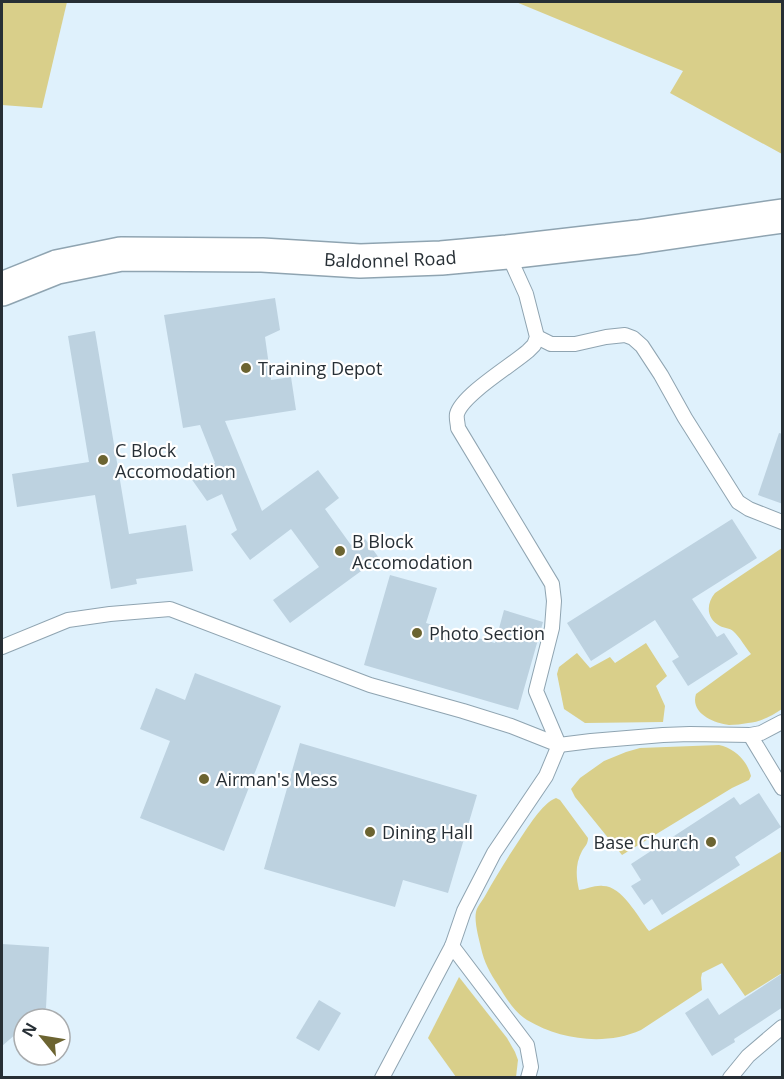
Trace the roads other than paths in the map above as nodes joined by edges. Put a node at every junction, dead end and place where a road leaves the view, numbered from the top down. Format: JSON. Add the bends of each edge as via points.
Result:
{"nodes":[{"id":1,"x":783,"y":216,"type":"edge"},
{"id":2,"x":507,"y":252,"type":"junction"},
{"id":3,"x":2,"y":289,"type":"edge"},
{"id":4,"x":537,"y":337,"type":"junction"},
{"id":5,"x":783,"y":522,"type":"edge"},
{"id":6,"x":2,"y":647,"type":"edge"},
{"id":7,"x":783,"y":722,"type":"edge"},
{"id":8,"x":750,"y":735,"type":"junction"},
{"id":9,"x":559,"y":745,"type":"junction"},
{"id":10,"x":783,"y":788,"type":"edge"},
{"id":11,"x":452,"y":946,"type":"junction"},
{"id":12,"x":783,"y":1027,"type":"edge"},
{"id":13,"x":382,"y":1077,"type":"edge"},
{"id":14,"x":528,"y":1077,"type":"edge"},
{"id":15,"x":730,"y":1077,"type":"edge"}],
"edges":[{"from":1,"to":2,"type":"street","name":"Baldonnel Road"},
{"from":2,"to":3,"type":"street","name":"Baldonnel Road","via":[[360,261],[262,255],[121,254],[57,267]]},
{"from":2,"to":4,"type":"lane","via":[[526,294]]},
{"from":4,"to":5,"type":"lane","via":[[551,344],[575,344],[616,335],[633,338],[642,346],[738,502]]},
{"from":4,"to":9,"type":"lane","via":[[528,351],[464,402],[457,415],[458,428],[552,585],[552,628],[536,691]]},
{"from":6,"to":9,"type":"lane","via":[[68,620],[170,609],[370,685],[511,726]]},
{"from":7,"to":8,"type":"lane"},
{"from":8,"to":9,"type":"lane","via":[[663,735]]},
{"from":8,"to":10,"type":"lane"},
{"from":9,"to":11,"type":"lane","via":[[546,776],[494,853],[464,911]]},
{"from":11,"to":13,"type":"lane"},
{"from":11,"to":14,"type":"lane","via":[[527,1045],[531,1067]]},
{"from":12,"to":15,"type":"lane"}]}
